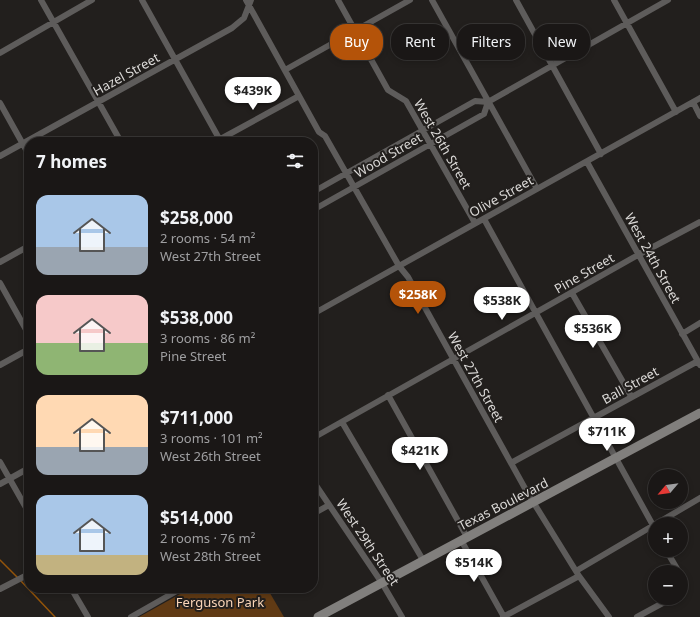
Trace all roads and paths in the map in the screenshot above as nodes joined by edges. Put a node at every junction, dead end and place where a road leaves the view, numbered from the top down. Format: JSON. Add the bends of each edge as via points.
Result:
{"nodes":[{"id":1,"x":42,"y":0,"type":"edge"},
{"id":2,"x":92,"y":0,"type":"edge"},
{"id":3,"x":142,"y":0,"type":"edge"},
{"id":4,"x":338,"y":0,"type":"edge"},
{"id":5,"x":410,"y":0,"type":"edge"},
{"id":6,"x":432,"y":0,"type":"edge"},
{"id":7,"x":516,"y":0,"type":"edge"},
{"id":8,"x":614,"y":0,"type":"edge"},
{"id":9,"x":668,"y":0,"type":"edge"},
{"id":10,"x":248,"y":2,"type":"edge"},
{"id":11,"x":54,"y":22,"type":"junction"},
{"id":12,"x":627,"y":23,"type":"junction"},
{"id":13,"x":351,"y":24,"type":"edge"},
{"id":14,"x":367,"y":24,"type":"edge"},
{"id":15,"x":330,"y":45,"type":"edge"},
{"id":16,"x":0,"y":53,"type":"edge"},
{"id":17,"x":175,"y":59,"type":"junction"},
{"id":18,"x":371,"y":60,"type":"edge"},
{"id":19,"x":552,"y":65,"type":"junction"},
{"id":20,"x":285,"y":70,"type":"junction"},
{"id":21,"x":299,"y":96,"type":"junction"},
{"id":22,"x":700,"y":98,"type":"edge"},
{"id":23,"x":98,"y":101,"type":"junction"},
{"id":24,"x":488,"y":102,"type":"junction"},
{"id":25,"x":692,"y":102,"type":"junction"},
{"id":26,"x":0,"y":103,"type":"edge"},
{"id":27,"x":676,"y":112,"type":"junction"},
{"id":28,"x":700,"y":116,"type":"edge"},
{"id":29,"x":424,"y":131,"type":"junction"},
{"id":30,"x":35,"y":137,"type":"edge"},
{"id":31,"x":118,"y":137,"type":"edge"},
{"id":32,"x":217,"y":137,"type":"edge"},
{"id":33,"x":226,"y":137,"type":"edge"},
{"id":34,"x":431,"y":143,"type":"junction"},
{"id":35,"x":23,"y":144,"type":"joint"},
{"id":36,"x":601,"y":154,"type":"junction"},
{"id":37,"x":0,"y":156,"type":"edge"},
{"id":38,"x":586,"y":162,"type":"junction"},
{"id":39,"x":346,"y":174,"type":"junction"},
{"id":40,"x":354,"y":188,"type":"junction"},
{"id":41,"x":318,"y":189,"type":"edge"},
{"id":42,"x":537,"y":190,"type":"junction"},
{"id":43,"x":318,"y":207,"type":"edge"},
{"id":44,"x":484,"y":219,"type":"junction"},
{"id":45,"x":700,"y":222,"type":"edge"},
{"id":46,"x":475,"y":223,"type":"junction"},
{"id":47,"x":24,"y":249,"type":"edge"},
{"id":48,"x":638,"y":255,"type":"junction"},
{"id":49,"x":0,"y":262,"type":"edge"},
{"id":50,"x":399,"y":266,"type":"junction"},
{"id":51,"x":0,"y":283,"type":"edge"},
{"id":52,"x":572,"y":293,"type":"junction"},
{"id":53,"x":318,"y":310,"type":"edge"},
{"id":54,"x":535,"y":313,"type":"junction"},
{"id":55,"x":700,"y":324,"type":"edge"},
{"id":56,"x":24,"y":326,"type":"edge"},
{"id":57,"x":682,"y":334,"type":"junction"},
{"id":58,"x":24,"y":352,"type":"edge"},
{"id":59,"x":453,"y":359,"type":"junction"},
{"id":60,"x":699,"y":363,"type":"edge"},
{"id":61,"x":0,"y":365,"type":"edge"},
{"id":62,"x":388,"y":396,"type":"junction"},
{"id":63,"x":631,"y":396,"type":"junction"},
{"id":64,"x":700,"y":413,"type":"edge"},
{"id":65,"x":593,"y":418,"type":"junction"},
{"id":66,"x":342,"y":422,"type":"junction"},
{"id":67,"x":318,"y":435,"type":"edge"},
{"id":68,"x":615,"y":459,"type":"junction"},
{"id":69,"x":0,"y":462,"type":"edge"},
{"id":70,"x":511,"y":463,"type":"junction"},
{"id":71,"x":24,"y":471,"type":"edge"},
{"id":72,"x":10,"y":478,"type":"junction"},
{"id":73,"x":0,"y":484,"type":"edge"},
{"id":74,"x":318,"y":488,"type":"edge"},
{"id":75,"x":700,"y":498,"type":"edge"},
{"id":76,"x":534,"y":503,"type":"junction"},
{"id":77,"x":24,"y":504,"type":"edge"},
{"id":78,"x":329,"y":505,"type":"junction"},
{"id":79,"x":318,"y":511,"type":"edge"},
{"id":80,"x":648,"y":517,"type":"edge"},
{"id":81,"x":670,"y":517,"type":"edge"},
{"id":82,"x":648,"y":531,"type":"edge"},
{"id":83,"x":464,"y":539,"type":"junction"},
{"id":84,"x":423,"y":560,"type":"junction"},
{"id":85,"x":577,"y":574,"type":"junction"},
{"id":86,"x":24,"y":576,"type":"edge"},
{"id":87,"x":382,"y":583,"type":"junction"},
{"id":88,"x":0,"y":589,"type":"edge"},
{"id":89,"x":74,"y":593,"type":"edge"},
{"id":90,"x":169,"y":593,"type":"edge"},
{"id":91,"x":659,"y":605,"type":"edge"},
{"id":92,"x":88,"y":617,"type":"edge"},
{"id":93,"x":132,"y":617,"type":"edge"},
{"id":94,"x":318,"y":617,"type":"edge"},
{"id":95,"x":402,"y":617,"type":"edge"},
{"id":96,"x":503,"y":617,"type":"edge"},
{"id":97,"x":608,"y":617,"type":"edge"},
{"id":98,"x":637,"y":617,"type":"edge"}],
"edges":[{"from":1,"to":11,"type":"street"},
{"from":2,"to":11,"type":"street"},
{"from":3,"to":17,"type":"street"},
{"from":4,"to":13,"type":"street","name":"West 26th Street"},
{"from":5,"to":14,"type":"street"},
{"from":6,"to":24,"type":"street"},
{"from":7,"to":19,"type":"street"},
{"from":8,"to":12,"type":"street"},
{"from":9,"to":12,"type":"street","name":"Wood Street"},
{"from":10,"to":17,"type":"street","name":"Hazel Street","via":[[244,18],[232,28]]},
{"from":10,"to":20,"type":"street","name":"West 27th Street"},
{"from":11,"to":16,"type":"street"},
{"from":11,"to":23,"type":"street"},
{"from":12,"to":19,"type":"street","name":"Wood Street"},
{"from":12,"to":27,"type":"street"},
{"from":15,"to":20,"type":"street"},
{"from":17,"to":23,"type":"street","name":"Hazel Street"},
{"from":17,"to":32,"type":"street"},
{"from":18,"to":29,"type":"street","name":"West 26th Street","via":[[388,90],[406,101]]},
{"from":19,"to":24,"type":"street","name":"Wood Street"},
{"from":19,"to":36,"type":"street"},
{"from":20,"to":21,"type":"street","name":"West 27th Street"},
{"from":21,"to":33,"type":"street"},
{"from":21,"to":39,"type":"street","name":"West 27th Street"},
{"from":22,"to":25,"type":"street","name":"Olive Street"},
{"from":23,"to":30,"type":"street","name":"Hazel Street"},
{"from":23,"to":31,"type":"street"},
{"from":24,"to":29,"type":"street","name":"Wood Street","via":[[476,101]]},
{"from":24,"to":34,"type":"street","name":"Wood Street","via":[[484,114]]},
{"from":24,"to":42,"type":"street"},
{"from":25,"to":27,"type":"street","name":"Olive Street"},
{"from":25,"to":28,"type":"street"},
{"from":26,"to":35,"type":"street"},
{"from":27,"to":36,"type":"street","name":"Olive Street"},
{"from":29,"to":34,"type":"street","name":"West 26th Street"},
{"from":29,"to":39,"type":"street","name":"Wood Street"},
{"from":34,"to":40,"type":"street","name":"Wood Street"},
{"from":34,"to":46,"type":"street","name":"West 26th Street"},
{"from":35,"to":37,"type":"street","name":"Hazel Street"},
{"from":36,"to":38,"type":"street","name":"Olive Street"},
{"from":38,"to":42,"type":"street","name":"Olive Street"},
{"from":38,"to":48,"type":"street","name":"West 24th Street"},
{"from":39,"to":40,"type":"street","name":"West 27th Street"},
{"from":39,"to":41,"type":"street","name":"Wood Street"},
{"from":40,"to":43,"type":"street","name":"Wood Street"},
{"from":40,"to":50,"type":"street","name":"West 27th Street"},
{"from":42,"to":44,"type":"street","name":"Olive Street"},
{"from":44,"to":46,"type":"street","name":"Olive Street"},
{"from":44,"to":54,"type":"street"},
{"from":45,"to":48,"type":"street","name":"Pine Street"},
{"from":46,"to":50,"type":"street","name":"Olive Street"},
{"from":47,"to":49,"type":"street"},
{"from":48,"to":52,"type":"street","name":"Pine Street"},
{"from":48,"to":57,"type":"street","name":"West 24th Street"},
{"from":50,"to":53,"type":"street","name":"Olive Street"},
{"from":50,"to":59,"type":"street","name":"West 27th Street","via":[[408,277]]},
{"from":51,"to":56,"type":"street"},
{"from":52,"to":54,"type":"street","name":"Pine Street"},
{"from":52,"to":63,"type":"street"},
{"from":54,"to":59,"type":"street","name":"Pine Street"},
{"from":54,"to":65,"type":"street"},
{"from":55,"to":57,"type":"street"},
{"from":57,"to":60,"type":"street","name":"West 24th Street"},
{"from":58,"to":61,"type":"street"},
{"from":59,"to":62,"type":"street","name":"Pine Street"},
{"from":59,"to":70,"type":"street","name":"West 27th Street"},
{"from":60,"to":63,"type":"street","name":"Ball Street"},
{"from":62,"to":66,"type":"street","name":"Pine Street"},
{"from":62,"to":83,"type":"street"},
{"from":63,"to":65,"type":"street","name":"Ball Street"},
{"from":64,"to":68,"type":"main road","name":"Texas Boulevard"},
{"from":65,"to":68,"type":"street"},
{"from":65,"to":70,"type":"street","name":"Ball Street"},
{"from":66,"to":67,"type":"street","name":"Pine Street"},
{"from":66,"to":84,"type":"street"},
{"from":68,"to":76,"type":"main road","name":"Texas Boulevard"},
{"from":68,"to":80,"type":"street"},
{"from":69,"to":72,"type":"street"},
{"from":70,"to":76,"type":"street","name":"West 27th Street"},
{"from":71,"to":72,"type":"street"},
{"from":72,"to":73,"type":"street"},
{"from":72,"to":77,"type":"street"},
{"from":74,"to":78,"type":"street","name":"West 29th Street"},
{"from":75,"to":81,"type":"street"},
{"from":76,"to":83,"type":"main road","name":"Texas Boulevard"},
{"from":76,"to":85,"type":"street","name":"West 27th Street"},
{"from":78,"to":79,"type":"street"},
{"from":78,"to":87,"type":"street","name":"West 29th Street"},
{"from":82,"to":85,"type":"street"},
{"from":83,"to":84,"type":"main road","name":"Texas Boulevard"},
{"from":83,"to":96,"type":"street"},
{"from":84,"to":87,"type":"main road","name":"Texas Boulevard"},
{"from":85,"to":96,"type":"street"},
{"from":85,"to":97,"type":"street","name":"West 27th Street"},
{"from":86,"to":88,"type":"street"},
{"from":87,"to":94,"type":"main road","name":"Texas Boulevard"},
{"from":87,"to":95,"type":"street","name":"West 29th Street"},
{"from":89,"to":92,"type":"street"},
{"from":90,"to":93,"type":"street"},
{"from":91,"to":98,"type":"street"}]}
